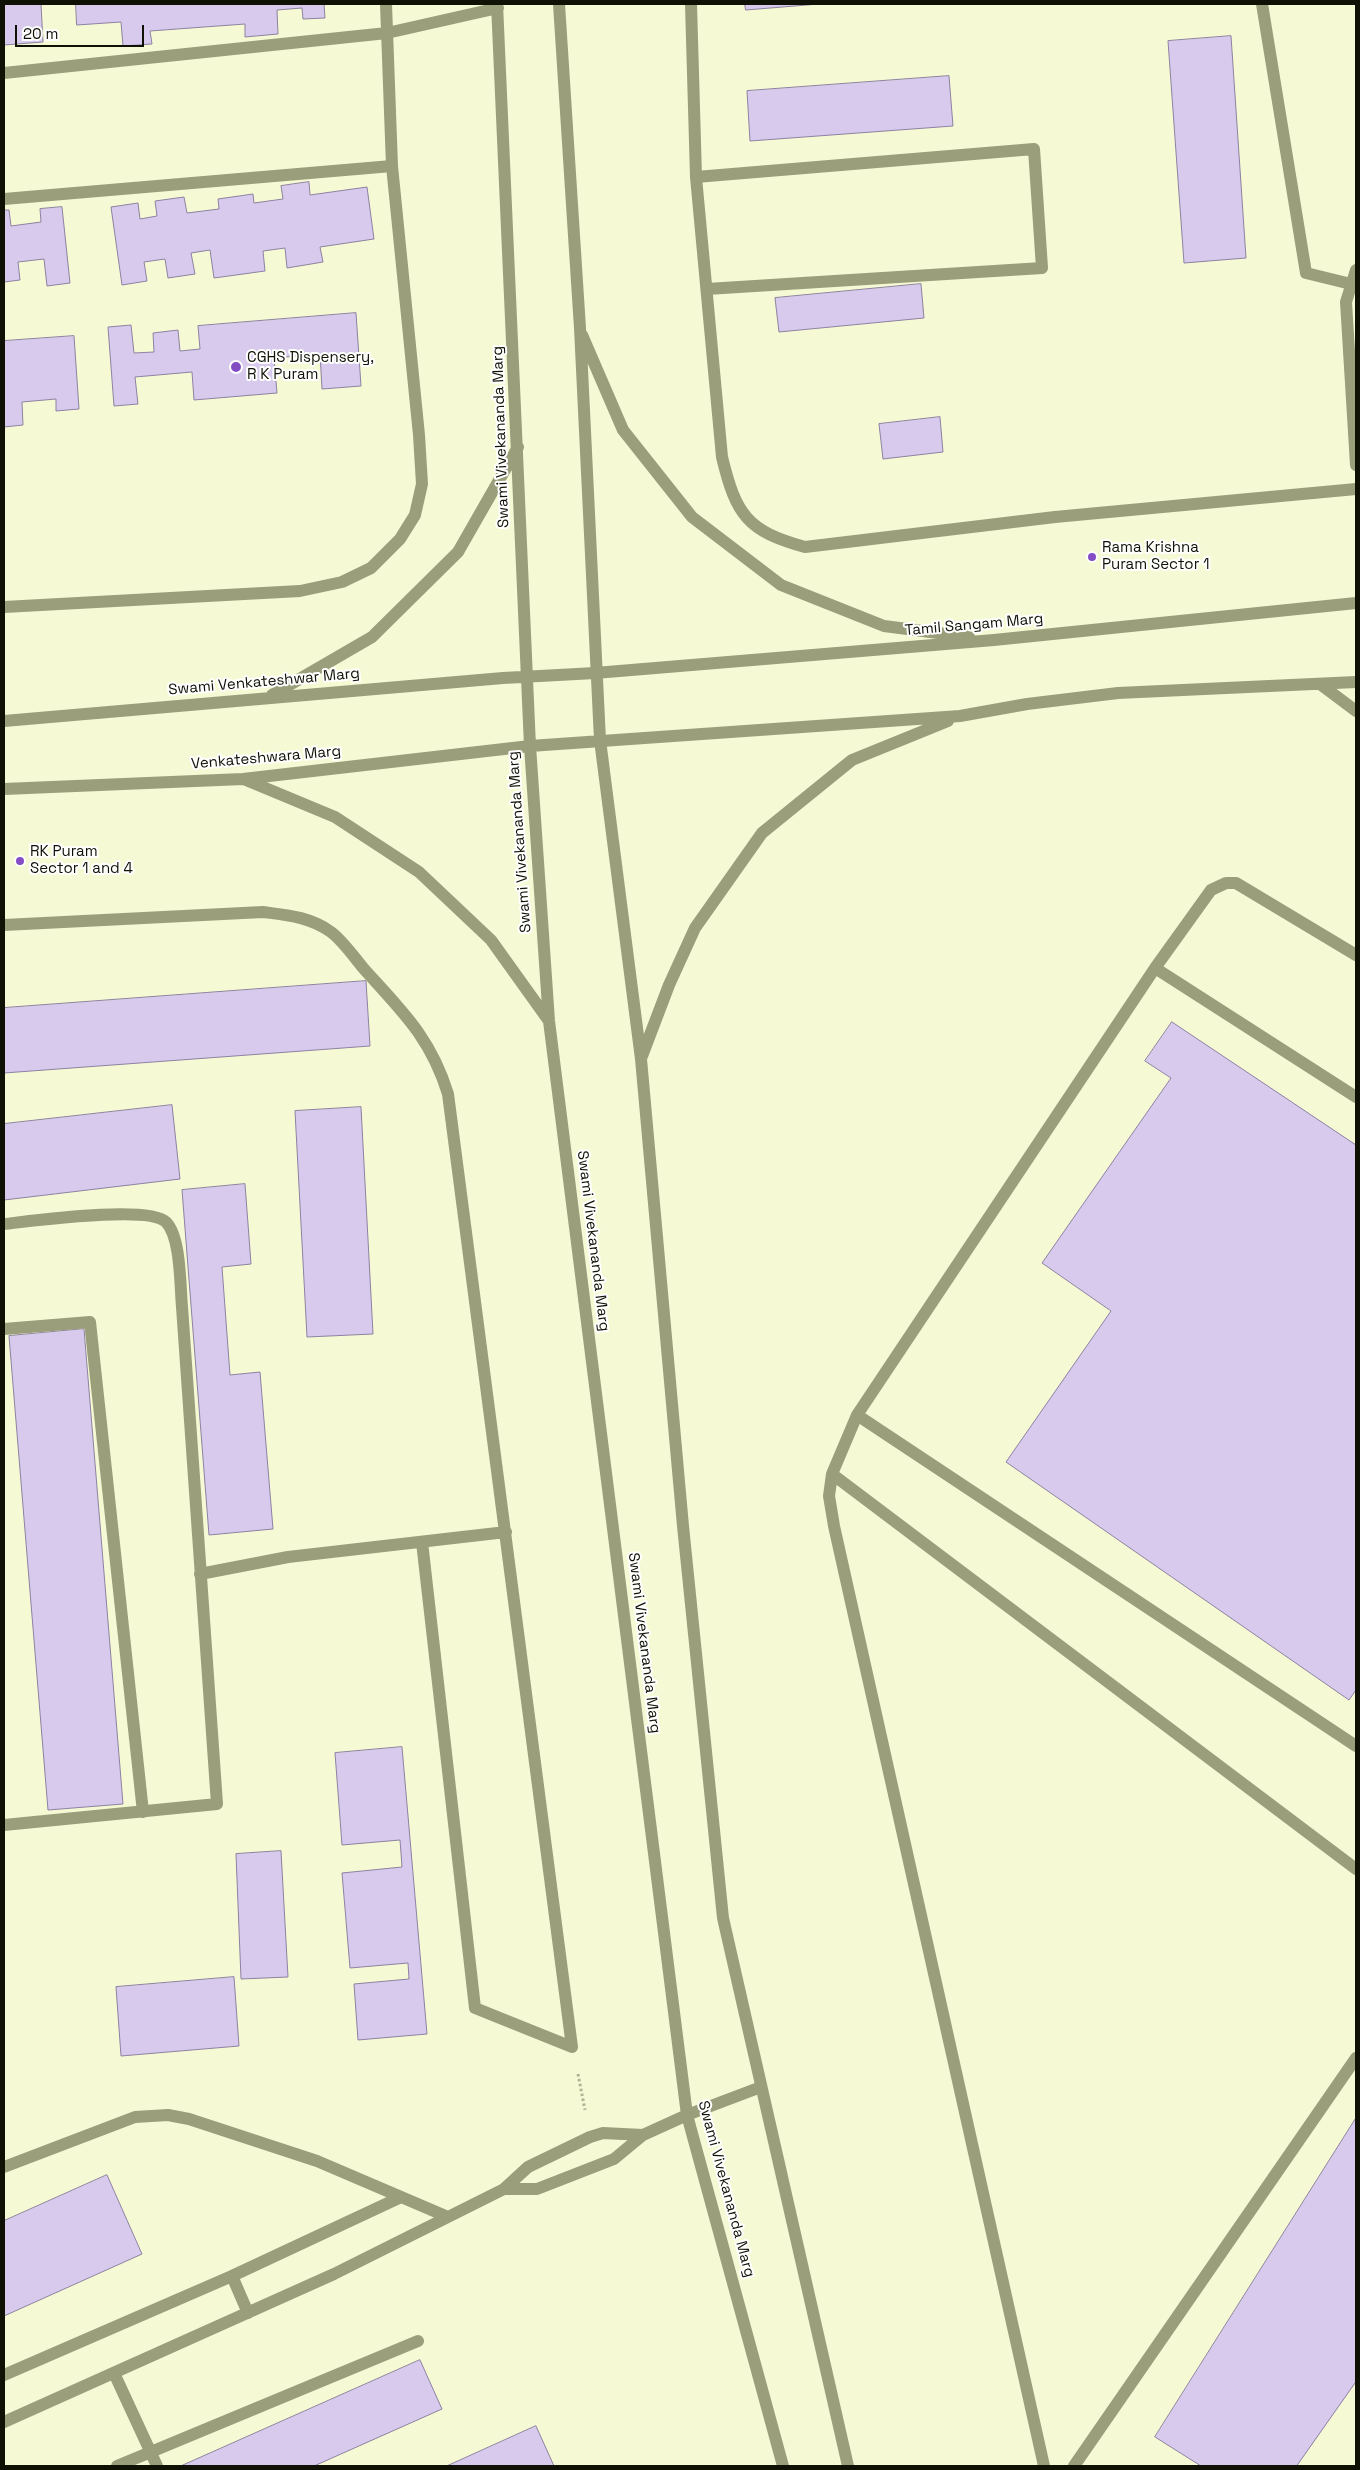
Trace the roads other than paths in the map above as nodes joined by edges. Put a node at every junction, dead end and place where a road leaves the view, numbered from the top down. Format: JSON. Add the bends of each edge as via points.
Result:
{"nodes":[{"id":1,"x":386,"y":4,"type":"edge"},
{"id":2,"x":558,"y":4,"type":"edge"},
{"id":3,"x":691,"y":4,"type":"edge"},
{"id":4,"x":1262,"y":4,"type":"edge"},
{"id":5,"x":498,"y":6,"type":"edge"},
{"id":6,"x":387,"y":33,"type":"junction"},
{"id":7,"x":4,"y":73,"type":"edge"},
{"id":8,"x":392,"y":166,"type":"junction"},
{"id":9,"x":696,"y":177,"type":"junction"},
{"id":10,"x":4,"y":199,"type":"edge"},
{"id":11,"x":1356,"y":270,"type":"edge"},
{"id":12,"x":1351,"y":284,"type":"junction"},
{"id":13,"x":707,"y":289,"type":"junction"},
{"id":14,"x":580,"y":328,"type":"junction"},
{"id":15,"x":519,"y":447,"type":"junction"},
{"id":16,"x":1356,"y":465,"type":"edge"},
{"id":17,"x":1356,"y":489,"type":"edge"},
{"id":18,"x":1356,"y":603,"type":"edge"},
{"id":19,"x":4,"y":607,"type":"edge"},
{"id":20,"x":994,"y":640,"type":"junction"},
{"id":21,"x":595,"y":673,"type":"junction"},
{"id":22,"x":527,"y":676,"type":"junction"},
{"id":23,"x":1356,"y":682,"type":"edge"},
{"id":24,"x":1320,"y":684,"type":"junction"},
{"id":25,"x":268,"y":698,"type":"junction"},
{"id":26,"x":1356,"y":711,"type":"edge"},
{"id":27,"x":960,"y":716,"type":"junction"},
{"id":28,"x":4,"y":721,"type":"edge"},
{"id":29,"x":600,"y":740,"type":"junction"},
{"id":30,"x":530,"y":746,"type":"junction"},
{"id":31,"x":243,"y":779,"type":"junction"},
{"id":32,"x":4,"y":790,"type":"edge"},
{"id":33,"x":4,"y":925,"type":"edge"},
{"id":34,"x":1356,"y":954,"type":"edge"},
{"id":35,"x":1155,"y":968,"type":"junction"},
{"id":36,"x":549,"y":1021,"type":"junction"},
{"id":37,"x":641,"y":1059,"type":"junction"},
{"id":38,"x":1356,"y":1097,"type":"edge"},
{"id":39,"x":4,"y":1224,"type":"edge"},
{"id":40,"x":4,"y":1329,"type":"edge"},
{"id":41,"x":857,"y":1415,"type":"junction"},
{"id":42,"x":832,"y":1474,"type":"junction"},
{"id":43,"x":506,"y":1532,"type":"junction"},
{"id":44,"x":422,"y":1542,"type":"junction"},
{"id":45,"x":200,"y":1574,"type":"junction"},
{"id":46,"x":1356,"y":1746,"type":"edge"},
{"id":47,"x":143,"y":1812,"type":"junction"},
{"id":48,"x":4,"y":1825,"type":"edge"},
{"id":49,"x":1356,"y":1869,"type":"edge"},
{"id":50,"x":1356,"y":2058,"type":"edge"},
{"id":51,"x":761,"y":2087,"type":"junction"},
{"id":52,"x":687,"y":2115,"type":"junction"},
{"id":53,"x":643,"y":2135,"type":"junction"},
{"id":54,"x":4,"y":2167,"type":"edge"},
{"id":55,"x":504,"y":2189,"type":"junction"},
{"id":56,"x":402,"y":2197,"type":"junction"},
{"id":57,"x":448,"y":2218,"type":"junction"},
{"id":58,"x":232,"y":2276,"type":"junction"},
{"id":59,"x":248,"y":2313,"type":"junction"},
{"id":60,"x":418,"y":2341,"type":"dead end"},
{"id":61,"x":114,"y":2373,"type":"junction"},
{"id":62,"x":4,"y":2375,"type":"edge"},
{"id":63,"x":4,"y":2422,"type":"edge"},
{"id":64,"x":151,"y":2453,"type":"junction"},
{"id":65,"x":117,"y":2466,"type":"edge"},
{"id":66,"x":157,"y":2466,"type":"edge"},
{"id":67,"x":783,"y":2466,"type":"edge"},
{"id":68,"x":848,"y":2466,"type":"edge"},
{"id":69,"x":1044,"y":2466,"type":"edge"},
{"id":70,"x":1074,"y":2466,"type":"edge"}],
"edges":[{"from":1,"to":6,"type":"street"},
{"from":2,"to":14,"type":"street"},
{"from":3,"to":9,"type":"street"},
{"from":4,"to":12,"type":"street","via":[[1306,273]]},
{"from":5,"to":6,"type":"street"},
{"from":5,"to":15,"type":"street","name":"Swami Vivekananda Marg"},
{"from":6,"to":7,"type":"street"},
{"from":6,"to":8,"type":"street"},
{"from":8,"to":10,"type":"street"},
{"from":8,"to":19,"type":"street","via":[[422,484],[415,515],[400,539],[371,568],[342,582],[300,591]]},
{"from":9,"to":13,"type":"street"},
{"from":9,"to":13,"type":"street","via":[[1034,149],[1042,268]]},
{"from":11,"to":12,"type":"street"},
{"from":12,"to":16,"type":"street","via":[[1346,311]]},
{"from":13,"to":17,"type":"street","via":[[722,457],[729,486],[743,516],[754,527],[779,540],[805,547],[1055,516]]},
{"from":14,"to":20,"type":"street","via":[[623,430],[692,517],[781,585],[884,626]]},
{"from":14,"to":21,"type":"street"},
{"from":15,"to":22,"type":"street","name":"Swami Vivekananda Marg"},
{"from":15,"to":25,"type":"street","via":[[458,552],[372,637]]},
{"from":18,"to":20,"type":"street","name":"Tamil Sangam Marg"},
{"from":20,"to":21,"type":"street","name":"Tamil Sangam Marg"},
{"from":21,"to":22,"type":"street","name":"Tamil Sangam Marg"},
{"from":21,"to":29,"type":"street"},
{"from":22,"to":25,"type":"street","name":"Swami Venkateshwar Marg"},
{"from":22,"to":30,"type":"street","name":"Swami Vivekananda Marg"},
{"from":23,"to":24,"type":"street"},
{"from":24,"to":26,"type":"street"},
{"from":24,"to":27,"type":"street","via":[[1118,693]]},
{"from":25,"to":28,"type":"street","name":"Swami Venkateshwar Marg"},
{"from":27,"to":29,"type":"street"},
{"from":27,"to":37,"type":"street","via":[[852,760],[762,833],[695,928]]},
{"from":29,"to":30,"type":"street","name":"Venkateshwara Marg"},
{"from":29,"to":37,"type":"street"},
{"from":30,"to":31,"type":"street","name":"Venkateshwara Marg"},
{"from":30,"to":36,"type":"street","name":"Swami Vivekananda Marg"},
{"from":31,"to":32,"type":"street","name":"Venkateshwara Marg"},
{"from":31,"to":36,"type":"street","via":[[335,817],[418,872],[491,940]]},
{"from":33,"to":43,"type":"street","via":[[263,912],[303,918],[332,932],[408,1018],[429,1047],[448,1094]]},
{"from":34,"to":35,"type":"street","via":[[1251,891],[1226,883],[1211,890]]},
{"from":35,"to":38,"type":"street"},
{"from":35,"to":41,"type":"street"},
{"from":36,"to":52,"type":"street","name":"Swami Vivekananda Marg"},
{"from":37,"to":51,"type":"street","via":[[683,1526],[723,1918]]},
{"from":39,"to":45,"type":"street","via":[[128,1214],[157,1217],[166,1222],[173,1233],[182,1307]]},
{"from":40,"to":47,"type":"street","via":[[90,1322]]},
{"from":41,"to":42,"type":"street"},
{"from":41,"to":46,"type":"street"},
{"from":42,"to":49,"type":"street"},
{"from":42,"to":69,"type":"street","via":[[829,1496],[834,1526]]},
{"from":43,"to":44,"type":"street"},
{"from":43,"to":44,"type":"street","via":[[572,2047],[475,2008]]},
{"from":44,"to":45,"type":"street","via":[[288,1557]]},
{"from":45,"to":47,"type":"street","via":[[217,1804]]},
{"from":47,"to":48,"type":"street"},
{"from":50,"to":70,"type":"street"},
{"from":51,"to":52,"type":"street"},
{"from":51,"to":68,"type":"street"},
{"from":52,"to":53,"type":"street"},
{"from":52,"to":67,"type":"street","name":"Swami Vivekananda Marg"},
{"from":53,"to":55,"type":"street","via":[[614,2159],[538,2189]]},
{"from":53,"to":55,"type":"street","via":[[603,2133],[590,2137],[528,2167]]},
{"from":54,"to":56,"type":"street","via":[[136,2117],[168,2115],[317,2161]]},
{"from":55,"to":57,"type":"street"},
{"from":56,"to":57,"type":"street"},
{"from":56,"to":58,"type":"street"},
{"from":57,"to":59,"type":"street"},
{"from":58,"to":59,"type":"street"},
{"from":58,"to":62,"type":"street"},
{"from":59,"to":61,"type":"street"},
{"from":60,"to":64,"type":"street"},
{"from":61,"to":63,"type":"street"},
{"from":61,"to":64,"type":"street"},
{"from":64,"to":65,"type":"street"},
{"from":64,"to":66,"type":"street"}]}
